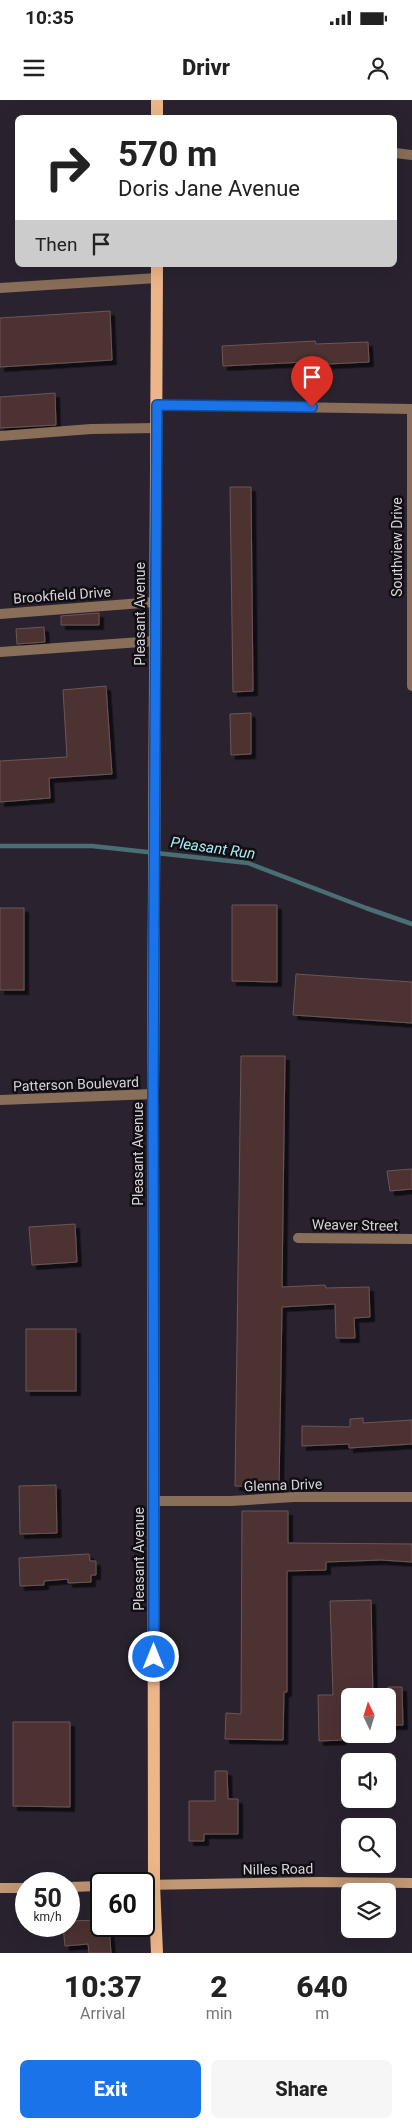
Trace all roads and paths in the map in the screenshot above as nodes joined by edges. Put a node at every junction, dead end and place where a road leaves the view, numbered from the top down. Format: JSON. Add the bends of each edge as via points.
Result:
{"nodes":[{"id":1,"x":157,"y":100,"type":"edge"},
{"id":2,"x":157,"y":115,"type":"edge"},
{"id":3,"x":397,"y":152,"type":"edge"},
{"id":4,"x":412,"y":155,"type":"edge"},
{"id":5,"x":157,"y":271,"type":"edge"},
{"id":6,"x":0,"y":288,"type":"edge"},
{"id":7,"x":157,"y":405,"type":"junction"},
{"id":8,"x":412,"y":409,"type":"edge"},
{"id":9,"x":157,"y":428,"type":"junction"},
{"id":10,"x":0,"y":436,"type":"edge"},
{"id":11,"x":155,"y":602,"type":"junction"},
{"id":12,"x":0,"y":614,"type":"edge"},
{"id":13,"x":155,"y":641,"type":"junction"},
{"id":14,"x":0,"y":652,"type":"edge"},
{"id":15,"x":412,"y":686,"type":"edge"},
{"id":16,"x":153,"y":1094,"type":"junction"},
{"id":17,"x":0,"y":1100,"type":"edge"},
{"id":18,"x":298,"y":1238,"type":"dead end"},
{"id":19,"x":412,"y":1239,"type":"edge"},
{"id":20,"x":412,"y":1497,"type":"edge"},
{"id":21,"x":154,"y":1501,"type":"junction"},
{"id":22,"x":149,"y":1872,"type":"edge"},
{"id":23,"x":412,"y":1883,"type":"edge"},
{"id":24,"x":155,"y":1885,"type":"edge"},
{"id":25,"x":0,"y":1888,"type":"edge"},
{"id":26,"x":15,"y":1888,"type":"edge"},
{"id":27,"x":155,"y":1936,"type":"edge"},
{"id":28,"x":157,"y":1953,"type":"edge"}],
"edges":[{"from":1,"to":2,"type":"main road"},
{"from":3,"to":4,"type":"street"},
{"from":5,"to":6,"type":"street"},
{"from":5,"to":7,"type":"main road","name":"Pleasant Avenue"},
{"from":7,"to":8,"type":"street"},
{"from":7,"to":9,"type":"main road","name":"Pleasant Avenue"},
{"from":8,"to":15,"type":"street","name":"Southview Drive"},
{"from":9,"to":10,"type":"street"},
{"from":9,"to":11,"type":"main road","name":"Pleasant Avenue"},
{"from":11,"to":12,"type":"street","name":"Brookfield Drive"},
{"from":11,"to":13,"type":"main road","name":"Pleasant Avenue"},
{"from":13,"to":14,"type":"street"},
{"from":13,"to":16,"type":"main road","name":"Pleasant Avenue"},
{"from":16,"to":17,"type":"street","name":"Patterson Boulevard"},
{"from":16,"to":21,"type":"main road","name":"Pleasant Avenue"},
{"from":18,"to":19,"type":"street","name":"Weaver Street"},
{"from":20,"to":21,"type":"street","name":"Glenna Drive"},
{"from":21,"to":22,"type":"main road","name":"Pleasant Avenue"},
{"from":23,"to":24,"type":"street","name":"Nilles Road"},
{"from":25,"to":26,"type":"street"},
{"from":27,"to":28,"type":"main road","name":"Pleasant Avenue"}]}
